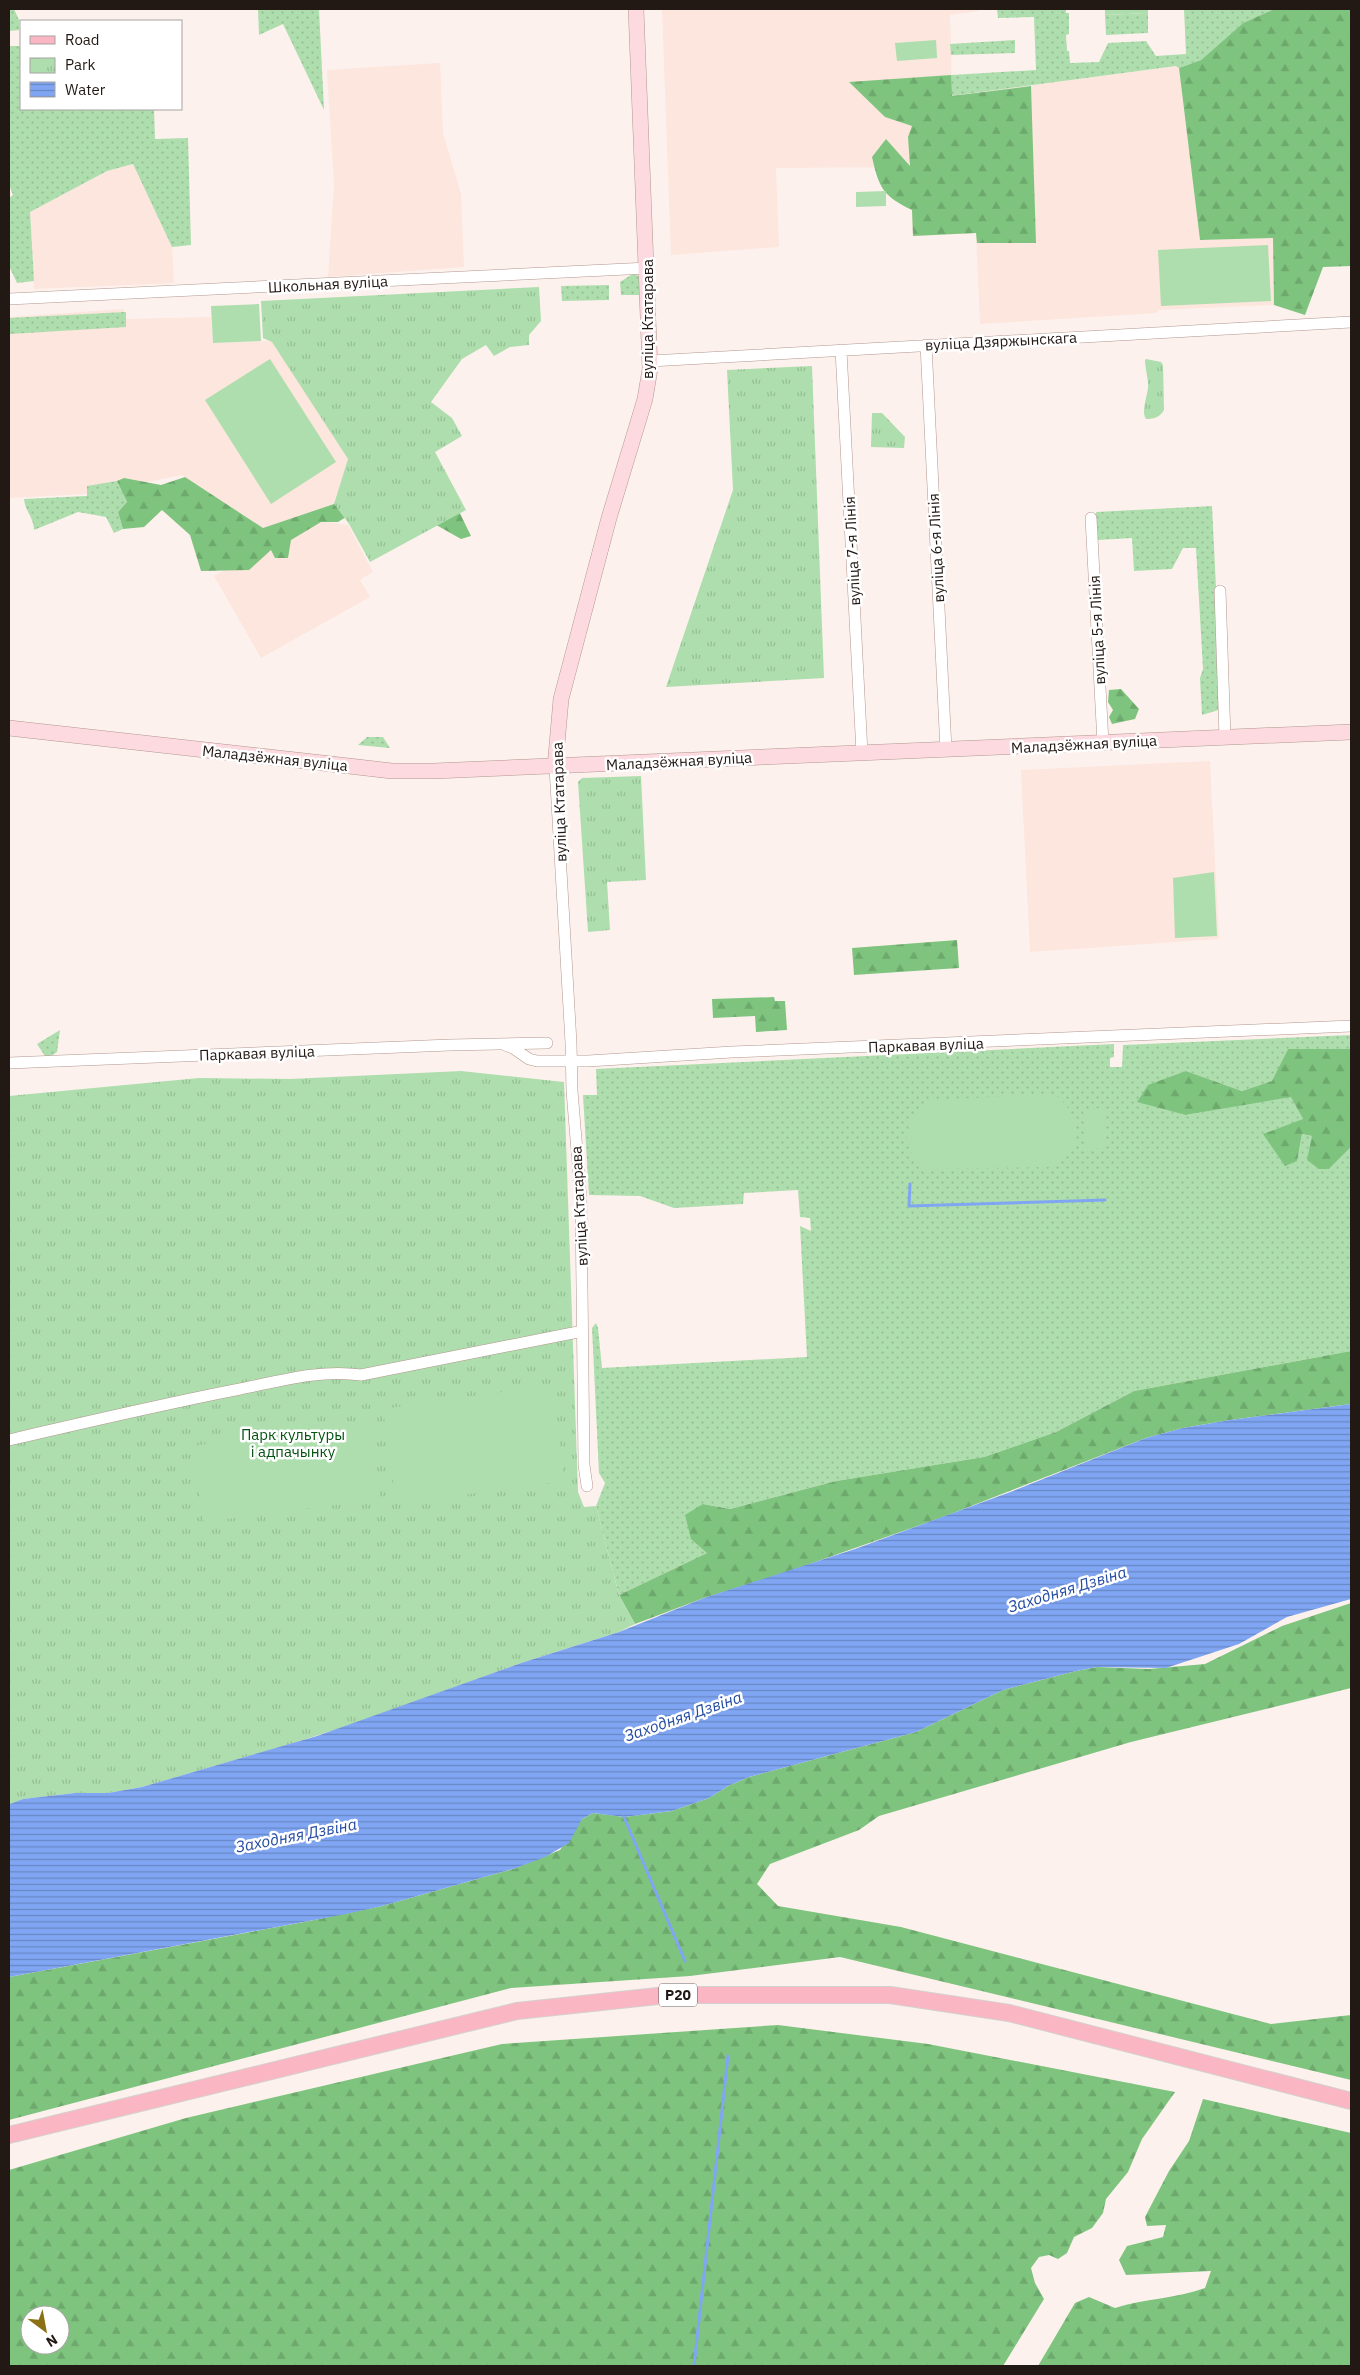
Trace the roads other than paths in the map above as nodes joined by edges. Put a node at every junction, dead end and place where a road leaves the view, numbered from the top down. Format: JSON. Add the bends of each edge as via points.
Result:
{"nodes":[{"id":1,"x":636,"y":9,"type":"edge"},
{"id":2,"x":648,"y":268,"type":"junction"},
{"id":3,"x":9,"y":299,"type":"edge"},
{"id":4,"x":1351,"y":322,"type":"edge"},
{"id":5,"x":926,"y":345,"type":"junction"},
{"id":6,"x":842,"y":350,"type":"junction"},
{"id":7,"x":650,"y":361,"type":"junction"},
{"id":8,"x":1091,"y":518,"type":"dead end"},
{"id":9,"x":1220,"y":591,"type":"dead end"},
{"id":10,"x":9,"y":728,"type":"edge"},
{"id":11,"x":1351,"y":732,"type":"edge"},
{"id":12,"x":1225,"y":738,"type":"junction"},
{"id":13,"x":1103,"y":743,"type":"junction"},
{"id":14,"x":946,"y":750,"type":"junction"},
{"id":15,"x":862,"y":753,"type":"junction"},
{"id":16,"x":555,"y":767,"type":"junction"},
{"id":17,"x":1351,"y":1026,"type":"edge"},
{"id":18,"x":547,"y":1043,"type":"dead end"},
{"id":19,"x":505,"y":1045,"type":"junction"},
{"id":20,"x":571,"y":1061,"type":"junction"},
{"id":21,"x":9,"y":1063,"type":"edge"},
{"id":22,"x":583,"y":1331,"type":"junction"},
{"id":23,"x":9,"y":1440,"type":"edge"},
{"id":24,"x":587,"y":1486,"type":"dead end"},
{"id":25,"x":1351,"y":2101,"type":"edge"},
{"id":26,"x":9,"y":2135,"type":"edge"}],
"edges":[{"from":1,"to":2,"type":"main road","name":"вуліца Ктатарава"},
{"from":2,"to":3,"type":"street","name":"Школьная вуліца"},
{"from":2,"to":7,"type":"main road","name":"вуліца Ктатарава"},
{"from":4,"to":5,"type":"street","name":"вуліца Дзяржынскага"},
{"from":5,"to":6,"type":"street","name":"вуліца Дзяржынскага"},
{"from":5,"to":14,"type":"street","name":"вуліца 6-я Лінія"},
{"from":6,"to":7,"type":"street","name":"вуліца Дзяржынскага"},
{"from":6,"to":15,"type":"street","name":"вуліца 7-я Лінія"},
{"from":7,"to":16,"type":"main road","name":"вуліца Ктатарава","via":[[644,399],[561,699]]},
{"from":8,"to":13,"type":"street","name":"вуліца 5-я Лінія"},
{"from":9,"to":12,"type":"street"},
{"from":10,"to":16,"type":"main road","name":"Маладзёжная вуліца","via":[[392,770]]},
{"from":11,"to":12,"type":"main road","name":"Маладзёжная вуліца"},
{"from":12,"to":13,"type":"main road","name":"Маладзёжная вуліца"},
{"from":13,"to":14,"type":"main road","name":"Маладзёжная вуліца"},
{"from":14,"to":15,"type":"main road","name":"Маладзёжная вуліца"},
{"from":15,"to":16,"type":"main road","name":"Маладзёжная вуліца"},
{"from":16,"to":20,"type":"street","name":"вуліца Ктатарава"},
{"from":17,"to":20,"type":"street","name":"Паркавая вуліца"},
{"from":18,"to":19,"type":"street","name":"Паркавая вуліца"},
{"from":19,"to":20,"type":"street","name":"Паркавая вуліца","via":[[537,1061]]},
{"from":19,"to":21,"type":"street","name":"Паркавая вуліца"},
{"from":20,"to":22,"type":"street","name":"вуліца Ктатарава","via":[[581,1199]]},
{"from":22,"to":23,"type":"street","via":[[361,1375],[338,1372],[308,1376],[164,1404]]},
{"from":22,"to":24,"type":"street","name":"вуліца Ктатарава"},
{"from":25,"to":26,"type":"main road","number":"Р20","via":[[1009,2013],[890,1994],[667,1995],[517,2010]]}]}
